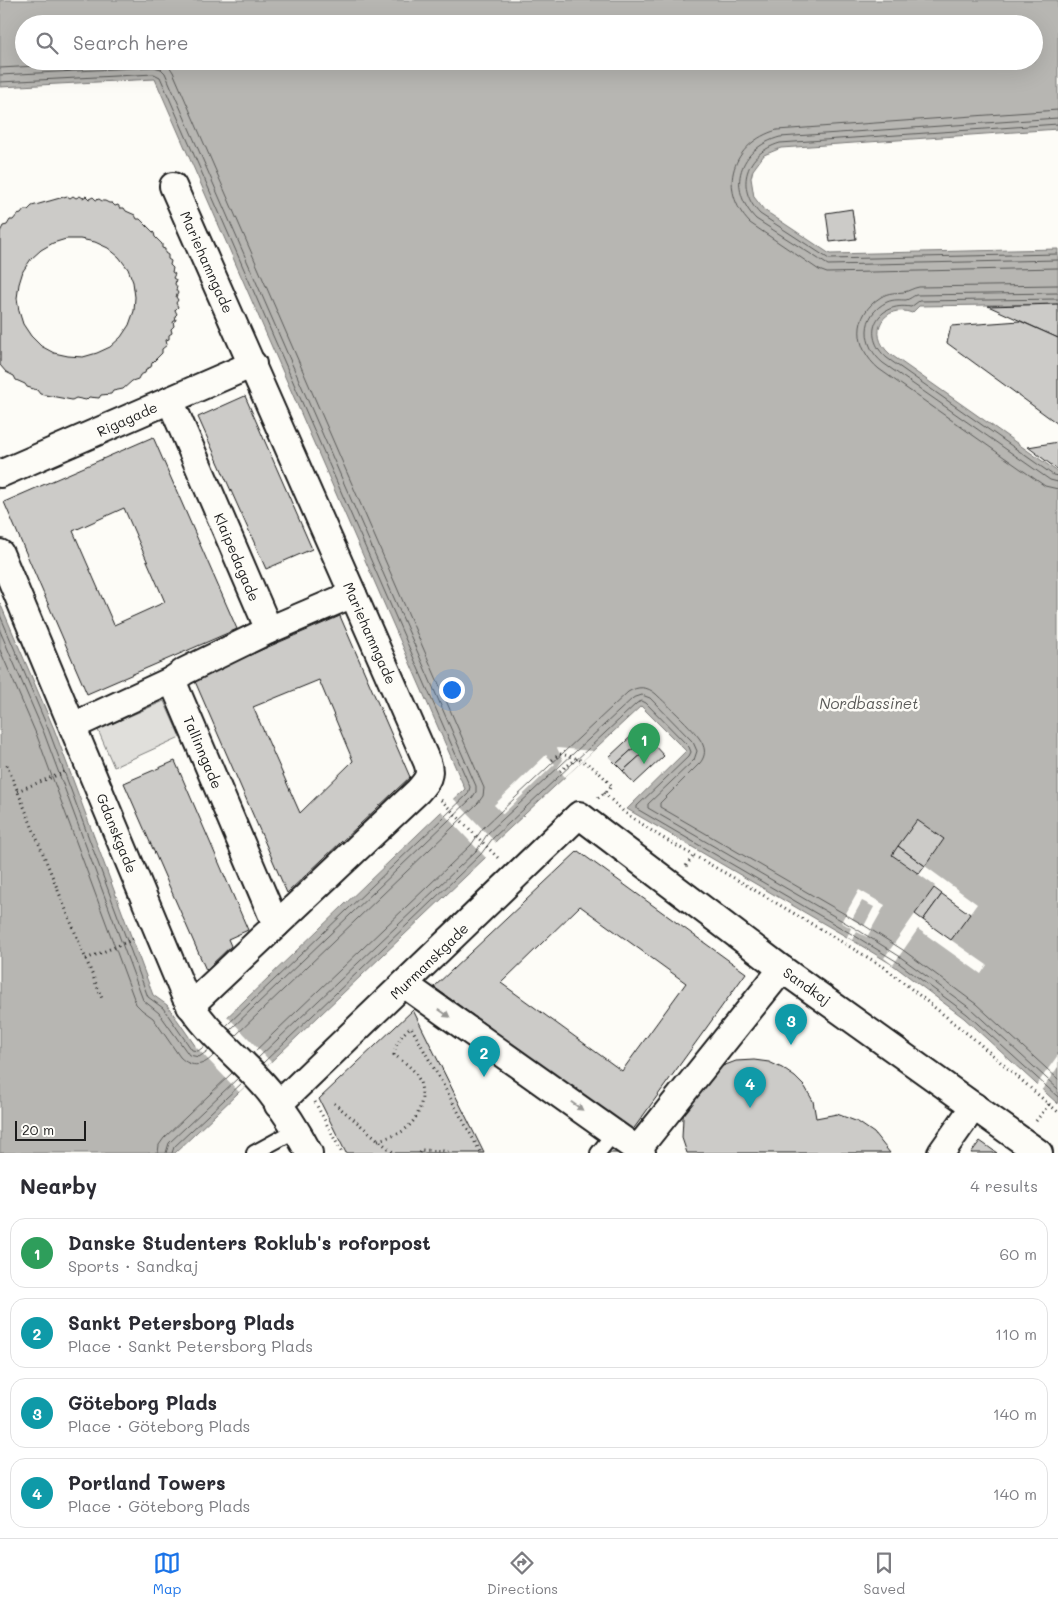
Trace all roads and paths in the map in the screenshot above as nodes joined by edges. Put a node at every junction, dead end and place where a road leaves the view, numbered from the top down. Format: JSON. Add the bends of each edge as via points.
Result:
{"nodes":[{"id":1,"x":174,"y":186,"type":"dead end"},
{"id":2,"x":253,"y":364,"type":"junction"},
{"id":3,"x":170,"y":400,"type":"junction"},
{"id":4,"x":0,"y":474,"type":"edge"},
{"id":5,"x":0,"y":553,"type":"edge"},
{"id":6,"x":353,"y":594,"type":"junction"},
{"id":7,"x":268,"y":630,"type":"junction"},
{"id":8,"x":172,"y":680,"type":"junction"},
{"id":9,"x":73,"y":726,"type":"junction"},
{"id":10,"x":578,"y":758,"type":"junction"},
{"id":11,"x":552,"y":760,"type":"dead end"},
{"id":12,"x":7,"y":765,"type":"dead end"},
{"id":13,"x":560,"y":771,"type":"dead end"},
{"id":14,"x":65,"y":772,"type":"dead end"},
{"id":15,"x":18,"y":791,"type":"junction"},
{"id":16,"x":604,"y":793,"type":"junction"},
{"id":17,"x":442,"y":800,"type":"dead end"},
{"id":18,"x":579,"y":815,"type":"junction"},
{"id":19,"x":694,"y":855,"type":"junction"},
{"id":20,"x":497,"y":857,"type":"dead end"},
{"id":21,"x":684,"y":868,"type":"dead end"},
{"id":22,"x":276,"y":924,"type":"junction"},
{"id":23,"x":137,"y":938,"type":"dead end"},
{"id":24,"x":86,"y":958,"type":"junction"},
{"id":25,"x":782,"y":969,"type":"junction"},
{"id":26,"x":404,"y":984,"type":"junction"},
{"id":27,"x":103,"y":1001,"type":"dead end"},
{"id":28,"x":198,"y":1016,"type":"junction"},
{"id":29,"x":311,"y":1094,"type":"dead end"},
{"id":30,"x":273,"y":1098,"type":"junction"},
{"id":31,"x":334,"y":1103,"type":"dead end"},
{"id":32,"x":1048,"y":1104,"type":"junction"},
{"id":33,"x":974,"y":1106,"type":"junction"},
{"id":34,"x":1058,"y":1112,"type":"edge"},
{"id":35,"x":1035,"y":1123,"type":"dead end"},
{"id":36,"x":296,"y":1130,"type":"junction"},
{"id":37,"x":378,"y":1140,"type":"junction"},
{"id":38,"x":606,"y":1143,"type":"edge"},
{"id":39,"x":640,"y":1151,"type":"edge"},
{"id":40,"x":254,"y":1153,"type":"edge"},
{"id":41,"x":309,"y":1153,"type":"edge"},
{"id":42,"x":342,"y":1153,"type":"edge"},
{"id":43,"x":394,"y":1153,"type":"edge"},
{"id":44,"x":420,"y":1153,"type":"edge"},
{"id":45,"x":452,"y":1153,"type":"edge"},
{"id":46,"x":481,"y":1153,"type":"edge"},
{"id":47,"x":941,"y":1153,"type":"edge"},
{"id":48,"x":1039,"y":1153,"type":"edge"}],
"edges":[{"from":1,"to":2,"type":"street","name":"Mariehamngade"},
{"from":2,"to":3,"type":"street","name":"Rigagade"},
{"from":2,"to":6,"type":"street","name":"Mariehamngade"},
{"from":3,"to":4,"type":"street","name":"Rigagade"},
{"from":3,"to":7,"type":"street","name":"Klaipedagade"},
{"from":5,"to":9,"type":"street","name":"Gdanskgade"},
{"from":6,"to":7,"type":"street"},
{"from":6,"to":22,"type":"street","name":"Mariehamngade","via":[[427,762],[429,777]]},
{"from":7,"to":8,"type":"street"},
{"from":8,"to":9,"type":"street"},
{"from":8,"to":22,"type":"street","name":"Tallinngade"},
{"from":9,"to":28,"type":"street","name":"Gdanskgade","via":[[179,984]]},
{"from":10,"to":11,"type":"path","via":[[560,754]]},
{"from":10,"to":13,"type":"path"},
{"from":10,"to":16,"type":"path","via":[[598,771],[612,786]]},
{"from":12,"to":15,"type":"path"},
{"from":14,"to":15,"type":"path"},
{"from":15,"to":24,"type":"path"},
{"from":16,"to":18,"type":"path"},
{"from":16,"to":19,"type":"path","via":[[624,812]]},
{"from":17,"to":20,"type":"path"},
{"from":18,"to":25,"type":"street","name":"Sandkaj"},
{"from":18,"to":26,"type":"street","name":"Murmanskgade"},
{"from":19,"to":21,"type":"path"},
{"from":19,"to":32,"type":"path","via":[[884,967]]},
{"from":22,"to":28,"type":"street","name":"Mariehamngade"},
{"from":23,"to":24,"type":"path"},
{"from":24,"to":27,"type":"path"},
{"from":25,"to":33,"type":"street","name":"Sandkaj"},
{"from":25,"to":39,"type":"street"},
{"from":26,"to":30,"type":"street","name":"Murmanskgade"},
{"from":26,"to":38,"type":"street","one_way":true},
{"from":28,"to":30,"type":"street","name":"Gdanskgade"},
{"from":29,"to":42,"type":"path"},
{"from":30,"to":36,"type":"street","name":"Gdanskgade"},
{"from":31,"to":37,"type":"path"},
{"from":32,"to":34,"type":"path"},
{"from":32,"to":35,"type":"path"},
{"from":33,"to":47,"type":"street"},
{"from":33,"to":48,"type":"street","name":"Sandkaj"},
{"from":36,"to":40,"type":"lane"},
{"from":36,"to":41,"type":"street","name":"Gdanskgade"},
{"from":37,"to":43,"type":"path"},
{"from":37,"to":46,"type":"path","via":[[398,1134],[410,1125],[422,1103],[420,1081],[412,1069],[394,1055],[395,1047],[411,1026]]},
{"from":38,"to":39,"type":"street"},
{"from":44,"to":45,"type":"path","via":[[421,1150]]}]}
